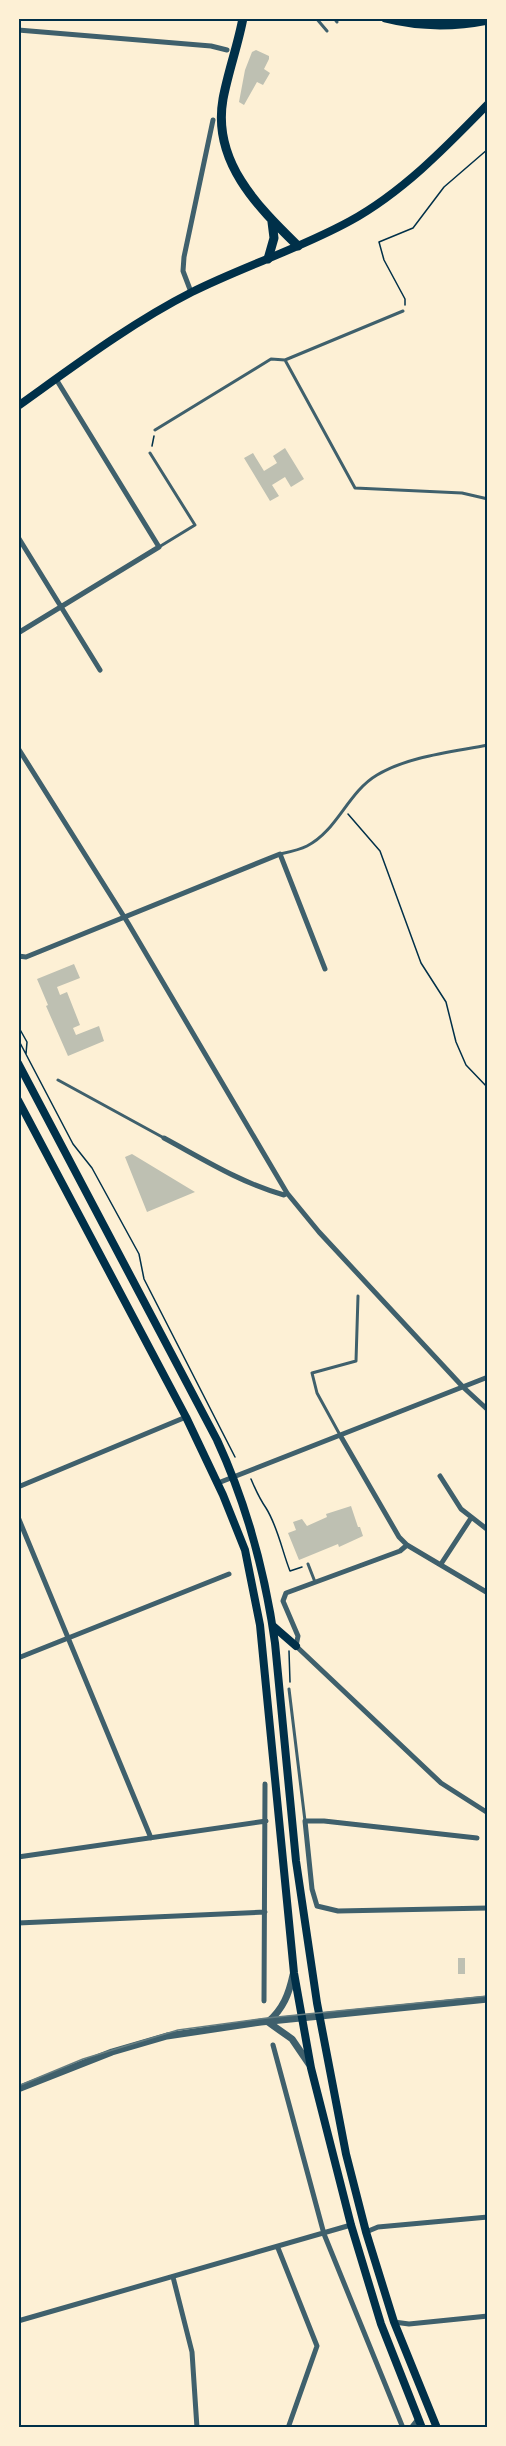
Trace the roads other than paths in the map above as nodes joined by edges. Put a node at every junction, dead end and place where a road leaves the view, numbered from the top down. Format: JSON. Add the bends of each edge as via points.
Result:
{"nodes":[{"id":1,"x":243,"y":18,"type":"edge"},
{"id":2,"x":316,"y":18,"type":"edge"},
{"id":3,"x":385,"y":18,"type":"edge"},
{"id":4,"x":488,"y":20,"type":"edge"},
{"id":5,"x":18,"y":30,"type":"edge"},
{"id":6,"x":327,"y":31,"type":"dead end"},
{"id":7,"x":227,"y":50,"type":"dead end"},
{"id":8,"x":488,"y":104,"type":"edge"},
{"id":9,"x":213,"y":120,"type":"dead end"},
{"id":10,"x":272,"y":222,"type":"junction"},
{"id":11,"x":298,"y":246,"type":"junction"},
{"id":12,"x":268,"y":259,"type":"junction"},
{"id":13,"x":193,"y":292,"type":"junction"},
{"id":14,"x":403,"y":311,"type":"road end"},
{"id":15,"x":285,"y":360,"type":"junction"},
{"id":16,"x":56,"y":379,"type":"junction"},
{"id":17,"x":18,"y":406,"type":"edge"},
{"id":18,"x":155,"y":430,"type":"road end"},
{"id":19,"x":150,"y":453,"type":"road end"},
{"id":20,"x":488,"y":499,"type":"edge"},
{"id":21,"x":18,"y":537,"type":"edge"},
{"id":22,"x":159,"y":547,"type":"junction"},
{"id":23,"x":61,"y":607,"type":"junction"},
{"id":24,"x":18,"y":633,"type":"edge"},
{"id":25,"x":100,"y":670,"type":"dead end"},
{"id":26,"x":488,"y":745,"type":"edge"},
{"id":27,"x":18,"y":748,"type":"edge"},
{"id":28,"x":280,"y":854,"type":"junction"},
{"id":29,"x":124,"y":917,"type":"junction"},
{"id":30,"x":18,"y":956,"type":"edge"},
{"id":31,"x":325,"y":969,"type":"dead end"},
{"id":32,"x":18,"y":1063,"type":"edge"},
{"id":33,"x":58,"y":1080,"type":"dead end"},
{"id":34,"x":18,"y":1100,"type":"edge"},
{"id":35,"x":164,"y":1138,"type":"joint"},
{"id":36,"x":287,"y":1193,"type":"junction"},
{"id":37,"x":358,"y":1296,"type":"dead end"},
{"id":38,"x":488,"y":1377,"type":"edge"},
{"id":39,"x":463,"y":1387,"type":"junction"},
{"id":40,"x":488,"y":1410,"type":"edge"},
{"id":41,"x":186,"y":1416,"type":"junction"},
{"id":42,"x":340,"y":1435,"type":"junction"},
{"id":43,"x":440,"y":1476,"type":"dead end"},
{"id":44,"x":233,"y":1477,"type":"junction"},
{"id":45,"x":218,"y":1483,"type":"junction"},
{"id":46,"x":18,"y":1487,"type":"edge"},
{"id":47,"x":18,"y":1517,"type":"edge"},
{"id":48,"x":471,"y":1518,"type":"junction"},
{"id":49,"x":488,"y":1530,"type":"edge"},
{"id":50,"x":407,"y":1545,"type":"junction"},
{"id":51,"x":308,"y":1564,"type":"road end"},
{"id":52,"x":441,"y":1564,"type":"junction"},
{"id":53,"x":229,"y":1574,"type":"dead end"},
{"id":54,"x":315,"y":1582,"type":"junction"},
{"id":55,"x":488,"y":1593,"type":"edge"},
{"id":56,"x":273,"y":1626,"type":"junction"},
{"id":57,"x":68,"y":1637,"type":"junction"},
{"id":58,"x":294,"y":1643,"type":"junction"},
{"id":59,"x":18,"y":1658,"type":"edge"},
{"id":60,"x":290,"y":1689,"type":"road end"},
{"id":61,"x":265,"y":1784,"type":"dead end"},
{"id":62,"x":488,"y":1814,"type":"edge"},
{"id":63,"x":266,"y":1821,"type":"junction"},
{"id":64,"x":305,"y":1821,"type":"junction"},
{"id":65,"x":151,"y":1838,"type":"junction"},
{"id":66,"x":477,"y":1838,"type":"dead end"},
{"id":67,"x":18,"y":1857,"type":"edge"},
{"id":68,"x":488,"y":1908,"type":"edge"},
{"id":69,"x":265,"y":1912,"type":"junction"},
{"id":70,"x":18,"y":1923,"type":"edge"},
{"id":71,"x":294,"y":1973,"type":"junction"},
{"id":72,"x":488,"y":1999,"type":"edge"},
{"id":73,"x":264,"y":2001,"type":"dead end"},
{"id":74,"x":320,"y":2016,"type":"junction"},
{"id":75,"x":301,"y":2018,"type":"junction"},
{"id":76,"x":268,"y":2022,"type":"junction"},
{"id":77,"x":273,"y":2045,"type":"dead end"},
{"id":78,"x":311,"y":2068,"type":"junction"},
{"id":79,"x":18,"y":2089,"type":"edge"},
{"id":80,"x":488,"y":2217,"type":"edge"},
{"id":81,"x":351,"y":2225,"type":"junction"},
{"id":82,"x":366,"y":2232,"type":"junction"},
{"id":83,"x":324,"y":2234,"type":"junction"},
{"id":84,"x":278,"y":2248,"type":"junction"},
{"id":85,"x":173,"y":2277,"type":"junction"},
{"id":86,"x":488,"y":2316,"type":"edge"},
{"id":87,"x":18,"y":2321,"type":"edge"},
{"id":88,"x":394,"y":2322,"type":"junction"},
{"id":89,"x":418,"y":2419,"type":"junction"},
{"id":90,"x":197,"y":2428,"type":"edge"},
{"id":91,"x":288,"y":2428,"type":"edge"},
{"id":92,"x":403,"y":2428,"type":"edge"},
{"id":93,"x":411,"y":2428,"type":"edge"},
{"id":94,"x":423,"y":2428,"type":"edge"},
{"id":95,"x":437,"y":2428,"type":"edge"}],
"edges":[{"from":1,"to":10,"type":"highway","via":[[222,109],[223,140],[243,186]]},
{"from":2,"to":6,"type":"lane"},
{"from":3,"to":4,"type":"highway","via":[[434,26]]},
{"from":5,"to":7,"type":"street"},
{"from":8,"to":11,"type":"main road","via":[[401,186],[351,221]]},
{"from":9,"to":13,"type":"street","via":[[184,257],[183,271]]},
{"from":10,"to":11,"type":"highway"},
{"from":10,"to":12,"type":"highway","via":[[274,238]]},
{"from":11,"to":12,"type":"main road"},
{"from":12,"to":13,"type":"main road"},
{"from":13,"to":16,"type":"main road"},
{"from":14,"to":15,"type":"lane"},
{"from":15,"to":18,"type":"lane","via":[[271,359]]},
{"from":15,"to":20,"type":"lane","via":[[355,488],[462,493]]},
{"from":16,"to":17,"type":"main road"},
{"from":16,"to":22,"type":"street"},
{"from":19,"to":22,"type":"lane","via":[[195,525]]},
{"from":21,"to":23,"type":"street"},
{"from":22,"to":23,"type":"street"},
{"from":23,"to":24,"type":"street"},
{"from":23,"to":25,"type":"street"},
{"from":26,"to":28,"type":"lane","via":[[394,767],[376,776],[319,838],[306,847]]},
{"from":27,"to":29,"type":"street"},
{"from":28,"to":29,"type":"street"},
{"from":28,"to":31,"type":"street"},
{"from":29,"to":30,"type":"street","via":[[26,957]]},
{"from":29,"to":36,"type":"street"},
{"from":32,"to":44,"type":"main road","via":[[199,1404]]},
{"from":33,"to":35,"type":"lane"},
{"from":34,"to":41,"type":"main road"},
{"from":35,"to":36,"type":"street","via":[[267,1190]]},
{"from":36,"to":39,"type":"street"},
{"from":37,"to":42,"type":"lane","via":[[356,1361],[312,1373],[317,1393]]},
{"from":38,"to":39,"type":"street"},
{"from":39,"to":40,"type":"street"},
{"from":39,"to":42,"type":"street"},
{"from":41,"to":45,"type":"main road"},
{"from":41,"to":46,"type":"street"},
{"from":42,"to":44,"type":"street"},
{"from":42,"to":50,"type":"street"},
{"from":43,"to":48,"type":"street","via":[[455,1502]]},
{"from":44,"to":45,"type":"street"},
{"from":44,"to":56,"type":"main road","via":[[256,1543]]},
{"from":45,"to":71,"type":"main road","via":[[245,1550],[258,1613]]},
{"from":47,"to":57,"type":"street"},
{"from":48,"to":49,"type":"street"},
{"from":48,"to":52,"type":"street"},
{"from":50,"to":52,"type":"street"},
{"from":50,"to":54,"type":"street"},
{"from":51,"to":54,"type":"lane"},
{"from":52,"to":55,"type":"street"},
{"from":53,"to":57,"type":"street"},
{"from":54,"to":58,"type":"street","via":[[286,1593],[283,1601],[298,1636]]},
{"from":56,"to":58,"type":"main road"},
{"from":56,"to":74,"type":"main road","via":[[296,1861]]},
{"from":57,"to":59,"type":"street"},
{"from":57,"to":65,"type":"street"},
{"from":58,"to":62,"type":"street","via":[[441,1783]]},
{"from":60,"to":64,"type":"lane"},
{"from":61,"to":63,"type":"street"},
{"from":63,"to":65,"type":"street"},
{"from":63,"to":69,"type":"street"},
{"from":64,"to":66,"type":"street"},
{"from":64,"to":68,"type":"street","via":[[317,1906],[338,1911]]},
{"from":65,"to":67,"type":"street"},
{"from":69,"to":70,"type":"street"},
{"from":69,"to":73,"type":"street"},
{"from":71,"to":75,"type":"main road"},
{"from":71,"to":76,"type":"street","via":[[289,1994]]},
{"from":72,"to":74,"type":"street"},
{"from":74,"to":75,"type":"street"},
{"from":74,"to":82,"type":"main road","via":[[346,2154]]},
{"from":75,"to":76,"type":"street"},
{"from":75,"to":78,"type":"main road"},
{"from":76,"to":78,"type":"street","via":[[292,2039]]},
{"from":76,"to":79,"type":"street","via":[[158,2038],[93,2058]]},
{"from":77,"to":83,"type":"street"},
{"from":78,"to":81,"type":"main road"},
{"from":80,"to":82,"type":"street","via":[[378,2227]]},
{"from":81,"to":83,"type":"street"},
{"from":81,"to":89,"type":"main road","via":[[381,2324]]},
{"from":82,"to":88,"type":"main road"},
{"from":83,"to":84,"type":"street"},
{"from":83,"to":92,"type":"street"},
{"from":84,"to":85,"type":"street"},
{"from":84,"to":91,"type":"street","via":[[317,2346]]},
{"from":85,"to":87,"type":"street"},
{"from":85,"to":90,"type":"street","via":[[192,2352]]},
{"from":86,"to":88,"type":"street"},
{"from":88,"to":95,"type":"main road"},
{"from":89,"to":93,"type":"street"},
{"from":89,"to":94,"type":"main road"}]}
